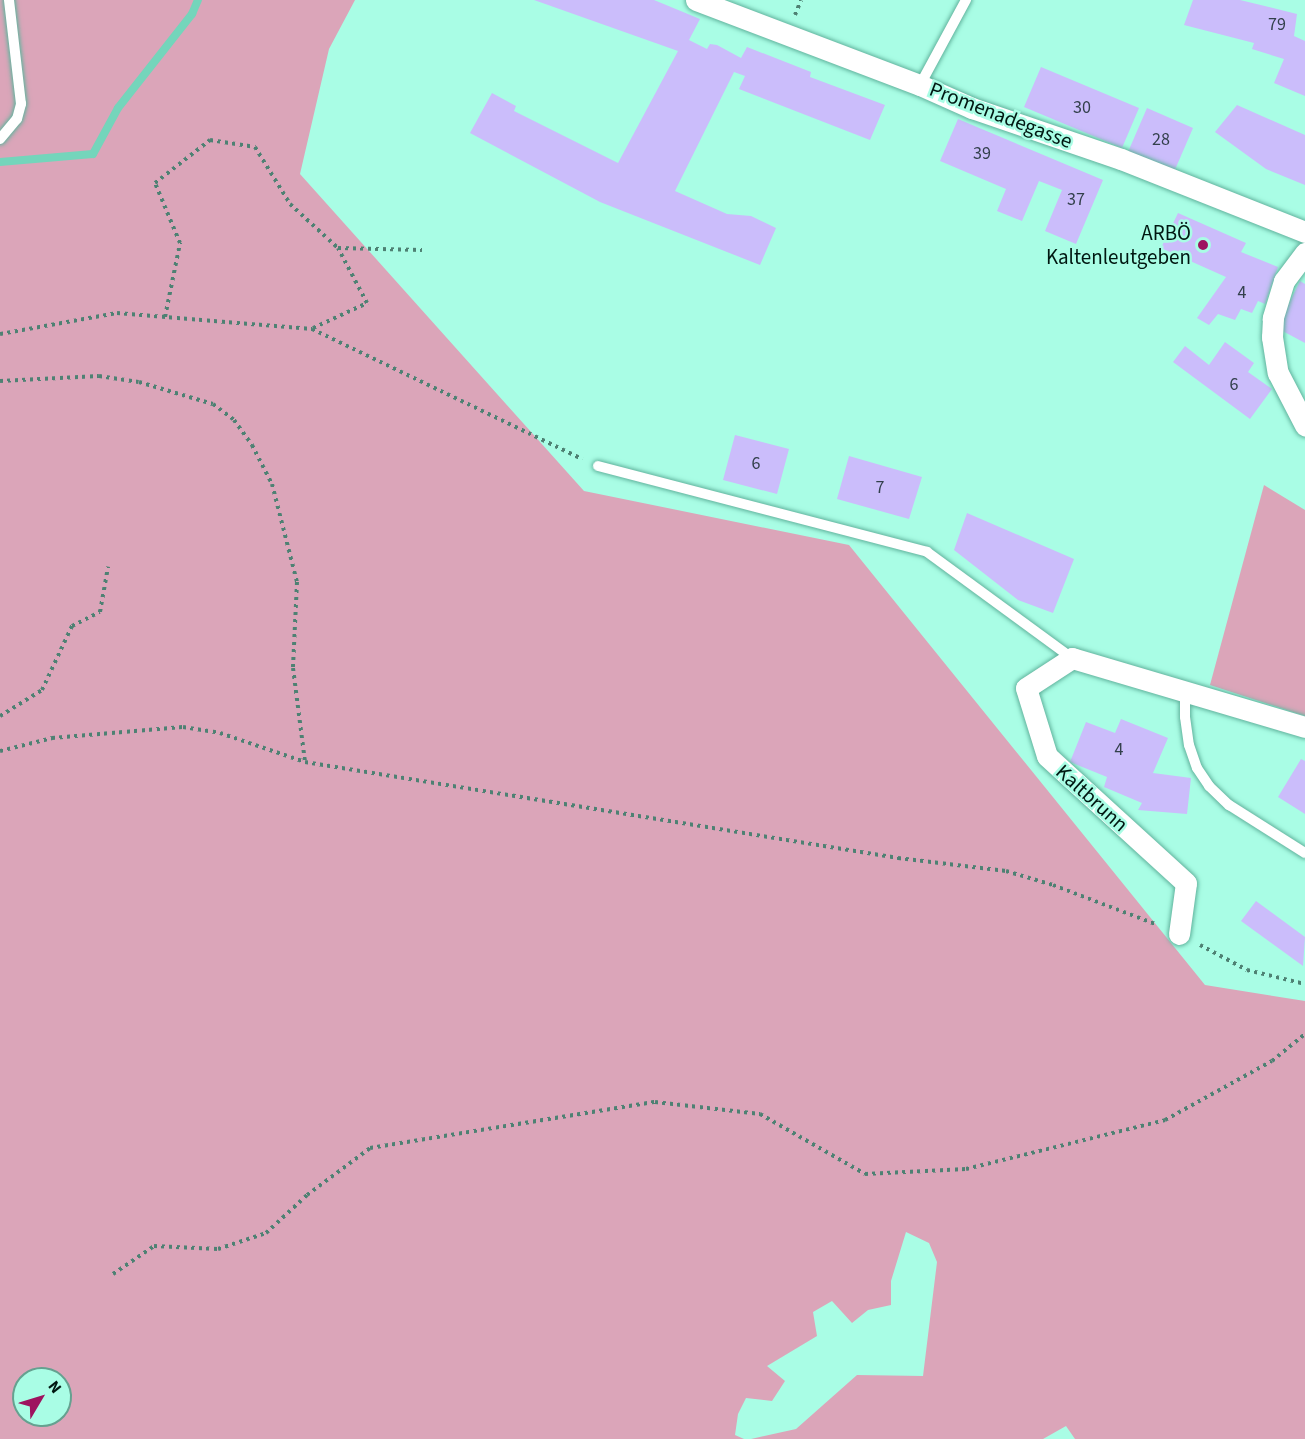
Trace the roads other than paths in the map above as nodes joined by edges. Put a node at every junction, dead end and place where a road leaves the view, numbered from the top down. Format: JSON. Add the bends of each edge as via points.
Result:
{"nodes":[{"id":1,"x":9,"y":0,"type":"edge"},
{"id":2,"x":696,"y":0,"type":"edge"},
{"id":3,"x":966,"y":0,"type":"edge"},
{"id":4,"x":920,"y":85,"type":"junction"},
{"id":5,"x":0,"y":139,"type":"edge"},
{"id":6,"x":1305,"y":232,"type":"edge"},
{"id":7,"x":1305,"y":253,"type":"edge"},
{"id":8,"x":1305,"y":425,"type":"edge"},
{"id":9,"x":598,"y":466,"type":"road end"},
{"id":10,"x":1072,"y":658,"type":"junction"},
{"id":11,"x":1185,"y":692,"type":"junction"},
{"id":12,"x":1305,"y":726,"type":"edge"},
{"id":13,"x":1305,"y":853,"type":"edge"},
{"id":14,"x":1179,"y":934,"type":"road end"}],
"edges":[{"from":1,"to":5,"type":"lane","via":[[21,104],[17,119]]},
{"from":2,"to":4,"type":"street","name":"Promenadegasse"},
{"from":3,"to":4,"type":"lane"},
{"from":4,"to":6,"type":"street","name":"Promenadegasse"},
{"from":7,"to":8,"type":"street","via":[[1284,281],[1273,318],[1272,337],[1278,374]]},
{"from":9,"to":10,"type":"lane","via":[[927,552]]},
{"from":10,"to":11,"type":"street"},
{"from":10,"to":14,"type":"street","name":"Kaltbrunn","via":[[1026,688],[1047,756],[1186,883]]},
{"from":11,"to":12,"type":"street"},
{"from":11,"to":13,"type":"lane","via":[[1190,745],[1197,768],[1209,786],[1228,805]]}]}
